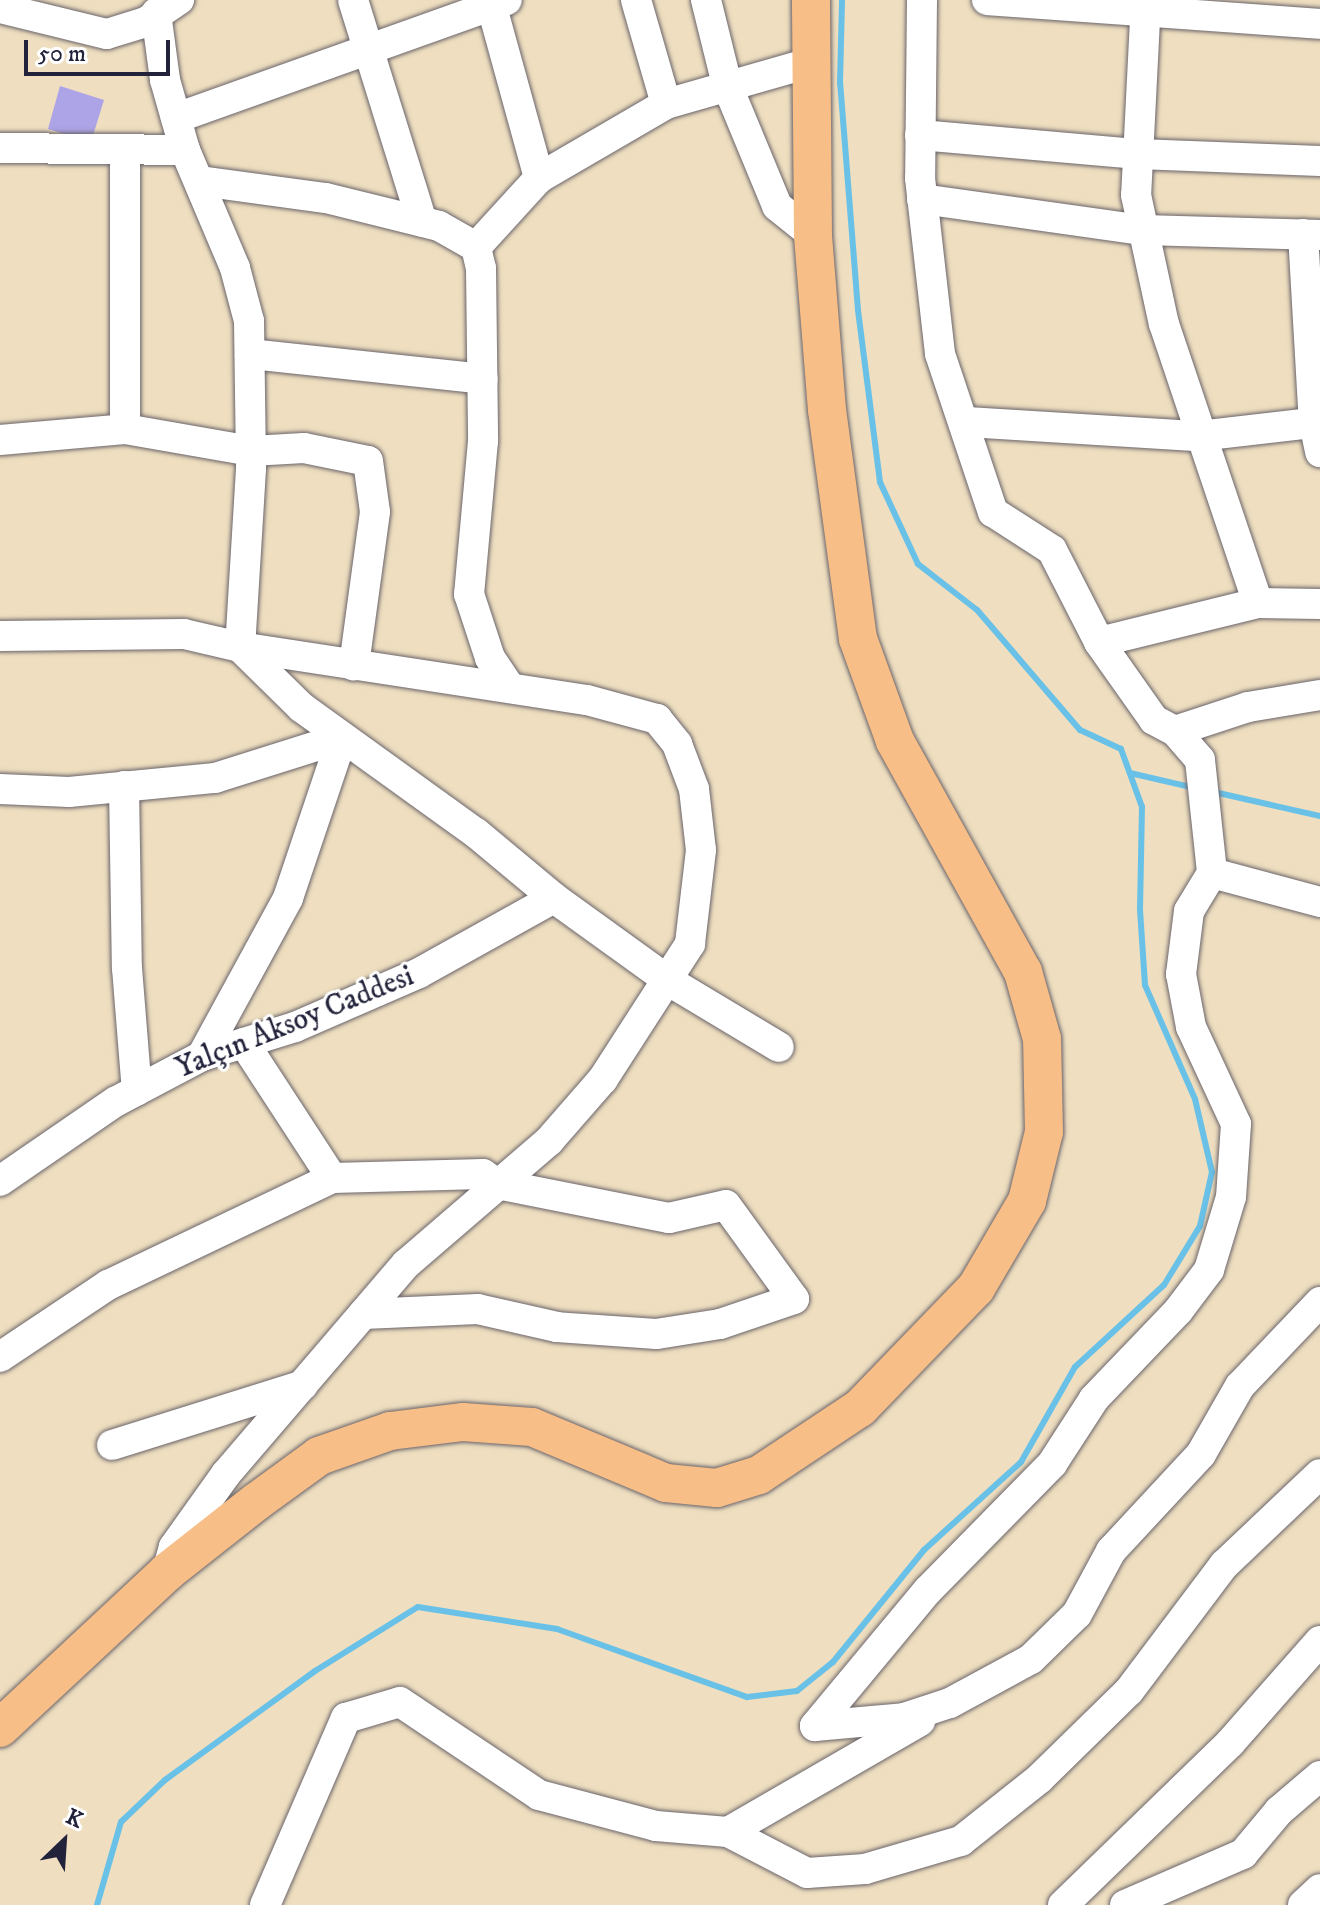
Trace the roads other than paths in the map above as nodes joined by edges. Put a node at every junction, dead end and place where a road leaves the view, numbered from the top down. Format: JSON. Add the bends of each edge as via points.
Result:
{"nodes":[{"id":1,"x":353,"y":0,"type":"edge"},
{"id":2,"x":636,"y":0,"type":"edge"},
{"id":3,"x":706,"y":0,"type":"edge"},
{"id":4,"x":811,"y":0,"type":"edge"},
{"id":5,"x":922,"y":0,"type":"edge"},
{"id":6,"x":987,"y":0,"type":"edge"},
{"id":7,"x":496,"y":2,"type":"edge"},
{"id":8,"x":168,"y":6,"type":"edge"},
{"id":9,"x":1146,"y":7,"type":"edge"},
{"id":10,"x":0,"y":8,"type":"edge"},
{"id":11,"x":1320,"y":24,"type":"edge"},
{"id":12,"x":364,"y":48,"type":"junction"},
{"id":13,"x":809,"y":63,"type":"junction"},
{"id":14,"x":727,"y":85,"type":"junction"},
{"id":15,"x":666,"y":104,"type":"junction"},
{"id":16,"x":176,"y":118,"type":"junction"},
{"id":17,"x":920,"y":135,"type":"junction"},
{"id":18,"x":0,"y":148,"type":"edge"},
{"id":19,"x":125,"y":149,"type":"junction"},
{"id":20,"x":185,"y":150,"type":"junction"},
{"id":21,"x":1138,"y":154,"type":"junction"},
{"id":22,"x":1320,"y":161,"type":"edge"},
{"id":23,"x":539,"y":178,"type":"junction"},
{"id":24,"x":200,"y":181,"type":"junction"},
{"id":25,"x":922,"y":199,"type":"junction"},
{"id":26,"x":422,"y":222,"type":"junction"},
{"id":27,"x":1143,"y":230,"type":"junction"},
{"id":28,"x":1311,"y":234,"type":"edge"},
{"id":29,"x":813,"y":235,"type":"junction"},
{"id":30,"x":476,"y":247,"type":"junction"},
{"id":31,"x":250,"y":354,"type":"junction"},
{"id":32,"x":483,"y":379,"type":"junction"},
{"id":33,"x":967,"y":422,"type":"junction"},
{"id":34,"x":125,"y":429,"type":"junction"},
{"id":35,"x":1318,"y":433,"type":"edge"},
{"id":36,"x":1199,"y":436,"type":"junction"},
{"id":37,"x":0,"y":440,"type":"edge"},
{"id":38,"x":251,"y":451,"type":"junction"},
{"id":39,"x":1258,"y":603,"type":"junction"},
{"id":40,"x":1320,"y":604,"type":"edge"},
{"id":41,"x":0,"y":636,"type":"edge"},
{"id":42,"x":1099,"y":642,"type":"junction"},
{"id":43,"x":240,"y":647,"type":"junction"},
{"id":44,"x":354,"y":666,"type":"junction"},
{"id":45,"x":510,"y":688,"type":"junction"},
{"id":46,"x":1320,"y":695,"type":"edge"},
{"id":47,"x":1175,"y":731,"type":"junction"},
{"id":48,"x":342,"y":738,"type":"junction"},
{"id":49,"x":124,"y":786,"type":"junction"},
{"id":50,"x":0,"y":789,"type":"edge"},
{"id":51,"x":1212,"y":873,"type":"junction"},
{"id":52,"x":554,"y":898,"type":"junction"},
{"id":53,"x":1320,"y":902,"type":"edge"},
{"id":54,"x":669,"y":981,"type":"junction"},
{"id":55,"x":244,"y":1043,"type":"junction"},
{"id":56,"x":779,"y":1047,"type":"dead end"},
{"id":57,"x":202,"y":1056,"type":"junction"},
{"id":58,"x":137,"y":1091,"type":"junction"},
{"id":59,"x":332,"y":1178,"type":"junction"},
{"id":60,"x":0,"y":1181,"type":"edge"},
{"id":61,"x":497,"y":1184,"type":"junction"},
{"id":62,"x":1320,"y":1302,"type":"edge"},
{"id":63,"x":363,"y":1314,"type":"junction"},
{"id":64,"x":0,"y":1357,"type":"edge"},
{"id":65,"x":303,"y":1385,"type":"junction"},
{"id":66,"x":112,"y":1445,"type":"dead end"},
{"id":67,"x":1320,"y":1474,"type":"edge"},
{"id":68,"x":167,"y":1572,"type":"junction"},
{"id":69,"x":1320,"y":1641,"type":"edge"},
{"id":70,"x":950,"y":1703,"type":"junction"},
{"id":71,"x":0,"y":1728,"type":"edge"},
{"id":72,"x":1320,"y":1776,"type":"edge"},
{"id":73,"x":728,"y":1832,"type":"junction"},
{"id":74,"x":1320,"y":1889,"type":"edge"},
{"id":75,"x":265,"y":1905,"type":"edge"},
{"id":76,"x":1063,"y":1905,"type":"edge"},
{"id":77,"x":1125,"y":1905,"type":"edge"},
{"id":78,"x":1303,"y":1905,"type":"edge"}],
"edges":[{"from":1,"to":12,"type":"street"},
{"from":2,"to":15,"type":"street"},
{"from":3,"to":14,"type":"street"},
{"from":4,"to":13,"type":"main road"},
{"from":5,"to":17,"type":"street"},
{"from":6,"to":9,"type":"street"},
{"from":7,"to":12,"type":"street"},
{"from":7,"to":23,"type":"street"},
{"from":8,"to":10,"type":"street","via":[[146,22],[107,34]]},
{"from":8,"to":16,"type":"street"},
{"from":9,"to":11,"type":"street"},
{"from":9,"to":21,"type":"street"},
{"from":12,"to":16,"type":"street"},
{"from":12,"to":26,"type":"street"},
{"from":13,"to":14,"type":"street"},
{"from":13,"to":29,"type":"main road"},
{"from":14,"to":15,"type":"street"},
{"from":14,"to":29,"type":"street","via":[[777,206]]},
{"from":15,"to":23,"type":"street"},
{"from":16,"to":20,"type":"street"},
{"from":17,"to":21,"type":"street"},
{"from":17,"to":25,"type":"street"},
{"from":18,"to":19,"type":"street"},
{"from":19,"to":20,"type":"street"},
{"from":19,"to":34,"type":"street"},
{"from":20,"to":24,"type":"street"},
{"from":21,"to":22,"type":"street"},
{"from":21,"to":27,"type":"street","via":[[1136,195]]},
{"from":23,"to":30,"type":"street"},
{"from":24,"to":26,"type":"street","via":[[326,198]]},
{"from":24,"to":31,"type":"street","via":[[235,268],[249,321]]},
{"from":25,"to":27,"type":"street"},
{"from":25,"to":33,"type":"street","via":[[940,354]]},
{"from":26,"to":30,"type":"street"},
{"from":27,"to":28,"type":"street"},
{"from":27,"to":36,"type":"street","via":[[1164,324]]},
{"from":28,"to":35,"type":"street"},
{"from":29,"to":68,"type":"main road","via":[[827,410],[858,639],[895,741],[1023,972],[1042,1039],[1044,1132],[1027,1201],[976,1288],[860,1408],[759,1475],[717,1488],[666,1483],[532,1427],[463,1422],[390,1431],[319,1456]]},
{"from":30,"to":32,"type":"street"},
{"from":31,"to":32,"type":"street"},
{"from":31,"to":38,"type":"street"},
{"from":32,"to":45,"type":"street","via":[[483,441],[469,594],[490,658]]},
{"from":33,"to":36,"type":"street"},
{"from":33,"to":42,"type":"street","via":[[993,512],[1052,550]]},
{"from":34,"to":37,"type":"street"},
{"from":34,"to":38,"type":"street"},
{"from":35,"to":36,"type":"street"},
{"from":36,"to":39,"type":"street"},
{"from":38,"to":43,"type":"street"},
{"from":38,"to":44,"type":"street","via":[[304,448],[353,453],[368,461],[375,512]]},
{"from":39,"to":40,"type":"street"},
{"from":39,"to":42,"type":"street"},
{"from":41,"to":43,"type":"street","via":[[184,634]]},
{"from":42,"to":47,"type":"street","via":[[1154,720]]},
{"from":43,"to":44,"type":"street"},
{"from":43,"to":48,"type":"street","via":[[301,707]]},
{"from":44,"to":45,"type":"street"},
{"from":45,"to":54,"type":"street","via":[[628,708],[657,719],[677,744],[694,789],[701,850],[690,944]]},
{"from":46,"to":47,"type":"street","via":[[1248,707]]},
{"from":47,"to":51,"type":"street","via":[[1200,760]]},
{"from":48,"to":49,"type":"street","via":[[215,778]]},
{"from":48,"to":52,"type":"street","via":[[476,833]]},
{"from":48,"to":57,"type":"street","via":[[288,898]]},
{"from":49,"to":50,"type":"street","via":[[69,792]]},
{"from":49,"to":58,"type":"street","via":[[127,968]]},
{"from":51,"to":53,"type":"street"},
{"from":51,"to":70,"type":"street","via":[[1189,911],[1181,974],[1191,1027],[1236,1124],[1231,1197],[1209,1270],[1178,1311],[1094,1399],[1052,1464],[928,1590],[815,1726],[904,1718]]},
{"from":52,"to":54,"type":"street"},
{"from":52,"to":55,"type":"street","name":"Yalçın Aksoy Caddesi","via":[[419,973],[295,1027]]},
{"from":54,"to":56,"type":"street"},
{"from":54,"to":61,"type":"street","via":[[603,1079],[549,1141]]},
{"from":55,"to":57,"type":"street","name":"Yalçın Aksoy Caddesi"},
{"from":55,"to":59,"type":"street"},
{"from":57,"to":58,"type":"street","name":"Yalçın Aksoy Caddesi"},
{"from":58,"to":60,"type":"street","name":"Yalçın Aksoy Caddesi"},
{"from":59,"to":61,"type":"street","via":[[483,1174]]},
{"from":59,"to":64,"type":"street","via":[[108,1285]]},
{"from":61,"to":63,"type":"street","via":[[445,1236],[406,1264]]},
{"from":61,"to":63,"type":"street","via":[[669,1218],[726,1205],[794,1299],[720,1324],[656,1334],[557,1327],[478,1309]]},
{"from":62,"to":70,"type":"street","via":[[1240,1386],[1201,1454],[1111,1551],[1077,1614],[1031,1659]]},
{"from":63,"to":65,"type":"street"},
{"from":65,"to":66,"type":"street"},
{"from":65,"to":68,"type":"street","via":[[193,1516],[174,1547]]},
{"from":67,"to":73,"type":"street","via":[[1224,1565],[1129,1691],[1039,1779],[961,1841],[865,1869],[807,1873]]},
{"from":68,"to":71,"type":"main road"},
{"from":69,"to":76,"type":"street","via":[[1230,1743]]},
{"from":70,"to":73,"type":"street"},
{"from":72,"to":77,"type":"street","via":[[1279,1811],[1243,1854]]},
{"from":73,"to":75,"type":"street","via":[[656,1826],[539,1795],[400,1702],[346,1718]]},
{"from":74,"to":78,"type":"street"}]}
